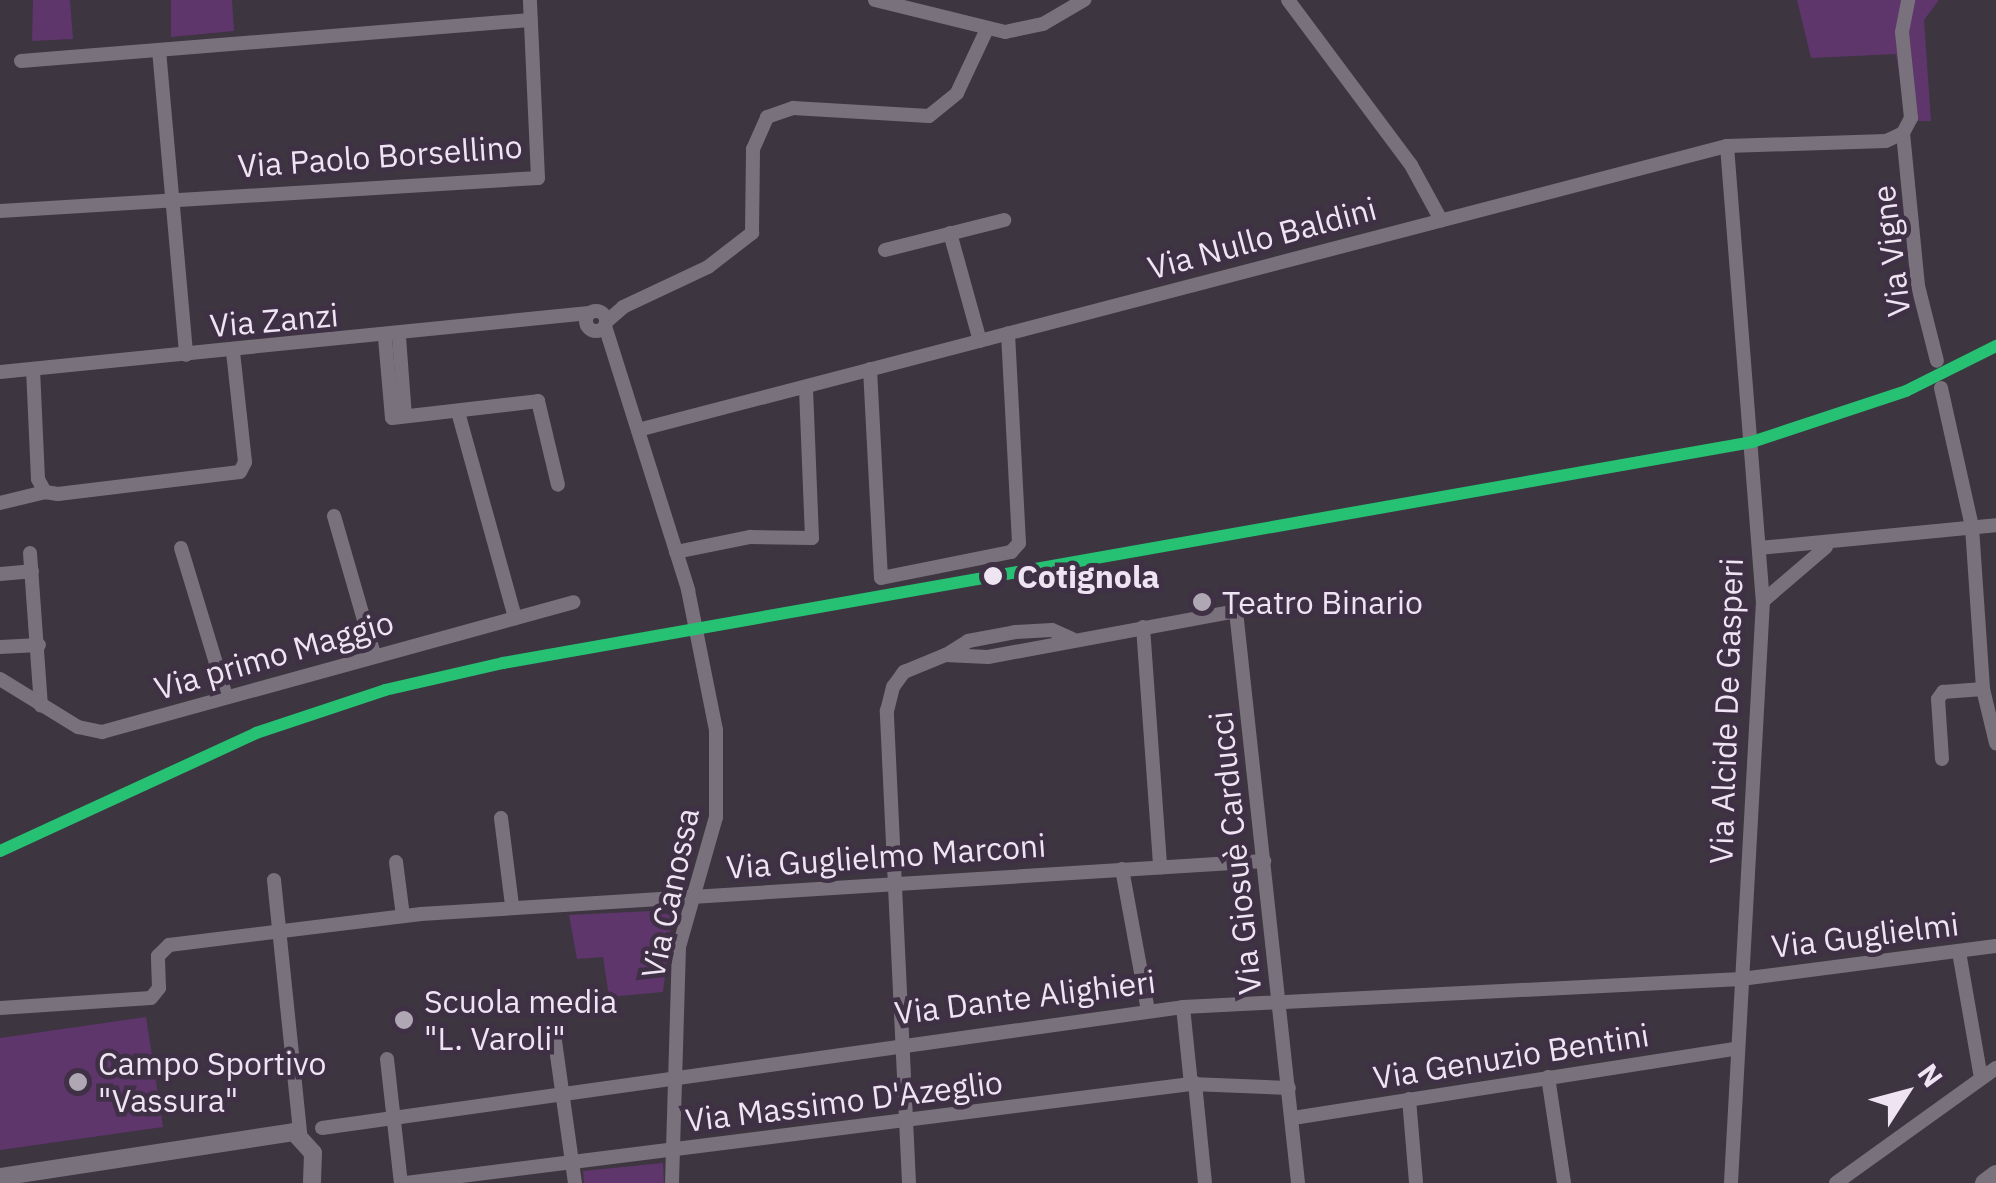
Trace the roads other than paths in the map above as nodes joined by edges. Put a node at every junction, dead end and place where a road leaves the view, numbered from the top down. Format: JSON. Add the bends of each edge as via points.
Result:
{"nodes":[{"id":1,"x":530,"y":0,"type":"edge"},
{"id":2,"x":874,"y":0,"type":"edge"},
{"id":3,"x":1084,"y":0,"type":"edge"},
{"id":4,"x":1288,"y":0,"type":"edge"},
{"id":5,"x":1908,"y":0,"type":"edge"},
{"id":6,"x":530,"y":20,"type":"junction"},
{"id":7,"x":987,"y":29,"type":"junction"},
{"id":8,"x":159,"y":50,"type":"junction"},
{"id":9,"x":21,"y":61,"type":"dead end"},
{"id":10,"x":1904,"y":134,"type":"junction"},
{"id":11,"x":1727,"y":146,"type":"junction"},
{"id":12,"x":172,"y":196,"type":"junction"},
{"id":13,"x":0,"y":211,"type":"edge"},
{"id":14,"x":1004,"y":220,"type":"dead end"},
{"id":15,"x":1441,"y":220,"type":"junction"},
{"id":16,"x":950,"y":233,"type":"junction"},
{"id":17,"x":885,"y":250,"type":"dead end"},
{"id":18,"x":596,"y":321,"type":"junction"},
{"id":19,"x":1008,"y":334,"type":"junction"},
{"id":20,"x":392,"y":337,"type":"junction"},
{"id":21,"x":980,"y":341,"type":"junction"},
{"id":22,"x":233,"y":351,"type":"junction"},
{"id":23,"x":186,"y":355,"type":"junction"},
{"id":24,"x":1937,"y":361,"type":"dead end"},
{"id":25,"x":32,"y":369,"type":"junction"},
{"id":26,"x":870,"y":369,"type":"junction"},
{"id":27,"x":0,"y":372,"type":"edge"},
{"id":28,"x":806,"y":387,"type":"junction"},
{"id":29,"x":1941,"y":388,"type":"dead end"},
{"id":30,"x":458,"y":412,"type":"junction"},
{"id":31,"x":638,"y":430,"type":"junction"},
{"id":32,"x":558,"y":485,"type":"dead end"},
{"id":33,"x":45,"y":492,"type":"junction"},
{"id":34,"x":0,"y":503,"type":"edge"},
{"id":35,"x":334,"y":516,"type":"dead end"},
{"id":36,"x":1996,"y":525,"type":"edge"},
{"id":37,"x":1972,"y":527,"type":"junction"},
{"id":38,"x":1830,"y":545,"type":"junction"},
{"id":39,"x":182,"y":548,"type":"dead end"},
{"id":40,"x":1759,"y":548,"type":"junction"},
{"id":41,"x":676,"y":552,"type":"junction"},
{"id":42,"x":30,"y":553,"type":"dead end"},
{"id":43,"x":32,"y":571,"type":"junction"},
{"id":44,"x":0,"y":574,"type":"edge"},
{"id":45,"x":1762,"y":601,"type":"junction"},
{"id":46,"x":573,"y":602,"type":"dead end"},
{"id":47,"x":515,"y":618,"type":"junction"},
{"id":48,"x":1143,"y":627,"type":"junction"},
{"id":49,"x":39,"y":645,"type":"junction"},
{"id":50,"x":0,"y":646,"type":"edge"},
{"id":51,"x":374,"y":655,"type":"junction"},
{"id":52,"x":0,"y":680,"type":"edge"},
{"id":53,"x":1988,"y":683,"type":"edge"},
{"id":54,"x":226,"y":696,"type":"junction"},
{"id":55,"x":41,"y":706,"type":"junction"},
{"id":56,"x":1996,"y":742,"type":"edge"},
{"id":57,"x":1942,"y":759,"type":"dead end"},
{"id":58,"x":501,"y":818,"type":"dead end"},
{"id":59,"x":1264,"y":861,"type":"junction"},
{"id":60,"x":396,"y":862,"type":"dead end"},
{"id":61,"x":1160,"y":866,"type":"junction"},
{"id":62,"x":1122,"y":868,"type":"junction"},
{"id":63,"x":274,"y":880,"type":"dead end"},
{"id":64,"x":898,"y":883,"type":"junction"},
{"id":65,"x":692,"y":896,"type":"junction"},
{"id":66,"x":512,"y":905,"type":"junction"},
{"id":67,"x":403,"y":916,"type":"junction"},
{"id":68,"x":281,"y":931,"type":"junction"},
{"id":69,"x":1996,"y":946,"type":"edge"},
{"id":70,"x":1959,"y":952,"type":"junction"},
{"id":71,"x":1741,"y":979,"type":"junction"},
{"id":72,"x":1279,"y":998,"type":"junction"},
{"id":73,"x":1183,"y":1007,"type":"junction"},
{"id":74,"x":0,"y":1008,"type":"edge"},
{"id":75,"x":1148,"y":1011,"type":"junction"},
{"id":76,"x":555,"y":1040,"type":"dead end"},
{"id":77,"x":906,"y":1044,"type":"junction"},
{"id":78,"x":1738,"y":1048,"type":"junction"},
{"id":79,"x":387,"y":1060,"type":"dead end"},
{"id":80,"x":1996,"y":1068,"type":"edge"},
{"id":81,"x":1548,"y":1077,"type":"junction"},
{"id":82,"x":671,"y":1078,"type":"junction"},
{"id":83,"x":1981,"y":1078,"type":"junction"},
{"id":84,"x":1193,"y":1084,"type":"junction"},
{"id":85,"x":1289,"y":1088,"type":"junction"},
{"id":86,"x":564,"y":1092,"type":"junction"},
{"id":87,"x":1409,"y":1099,"type":"junction"},
{"id":88,"x":1293,"y":1118,"type":"junction"},
{"id":89,"x":395,"y":1119,"type":"junction"},
{"id":90,"x":905,"y":1121,"type":"junction"},
{"id":91,"x":322,"y":1128,"type":"dead end"},
{"id":92,"x":300,"y":1133,"type":"junction"},
{"id":93,"x":671,"y":1150,"type":"junction"},
{"id":94,"x":572,"y":1163,"type":"junction"},
{"id":95,"x":1996,"y":1174,"type":"edge"},
{"id":96,"x":0,"y":1177,"type":"edge"},
{"id":97,"x":1298,"y":1179,"type":"edge"},
{"id":98,"x":312,"y":1183,"type":"edge"},
{"id":99,"x":400,"y":1183,"type":"edge"},
{"id":100,"x":575,"y":1183,"type":"edge"},
{"id":101,"x":672,"y":1183,"type":"edge"},
{"id":102,"x":909,"y":1183,"type":"edge"},
{"id":103,"x":1206,"y":1183,"type":"edge"},
{"id":104,"x":1279,"y":1183,"type":"edge"},
{"id":105,"x":1416,"y":1183,"type":"edge"},
{"id":106,"x":1564,"y":1183,"type":"edge"},
{"id":107,"x":1731,"y":1183,"type":"edge"},
{"id":108,"x":1836,"y":1183,"type":"edge"},
{"id":109,"x":1984,"y":1183,"type":"edge"}],
"edges":[{"from":1,"to":6,"type":"street","name":"Via Paolo Borsellino"},
{"from":2,"to":7,"type":"street"},
{"from":3,"to":7,"type":"street","via":[[1020,31]]},
{"from":4,"to":15,"type":"street","via":[[1411,165]]},
{"from":5,"to":10,"type":"street","name":"Via Vigne","via":[[1902,32],[1911,118]]},
{"from":6,"to":8,"type":"street"},
{"from":6,"to":12,"type":"street","name":"Via Paolo Borsellino","via":[[538,178]]},
{"from":7,"to":18,"type":"street","via":[[957,93],[930,116],[793,108],[767,117],[754,149],[752,233],[708,267]]},
{"from":8,"to":9,"type":"street"},
{"from":8,"to":12,"type":"street"},
{"from":10,"to":11,"type":"street","name":"Via Nullo Baldini","via":[[1886,141]]},
{"from":10,"to":24,"type":"street","name":"Via Vigne","via":[[1918,286]]},
{"from":11,"to":15,"type":"street","name":"Via Nullo Baldini"},
{"from":11,"to":40,"type":"street","name":"Via Alcide De Gasperi"},
{"from":12,"to":13,"type":"street"},
{"from":12,"to":23,"type":"street"},
{"from":14,"to":16,"type":"street"},
{"from":15,"to":19,"type":"street","name":"Via Nullo Baldini"},
{"from":16,"to":17,"type":"street"},
{"from":16,"to":21,"type":"street"},
{"from":18,"to":20,"type":"street","name":"Via Zanzi","via":[[552,317]]},
{"from":18,"to":31,"type":"street","name":"Via Canossa","via":[[621,371]]},
{"from":19,"to":21,"type":"street","name":"Via Nullo Baldini"},
{"from":19,"to":26,"type":"street","via":[[1019,542],[1011,552],[881,578]]},
{"from":20,"to":22,"type":"street","name":"Via Zanzi"},
{"from":20,"to":30,"type":"street","via":[[399,417]]},
{"from":21,"to":26,"type":"street","name":"Via Nullo Baldini"},
{"from":22,"to":23,"type":"street","name":"Via Zanzi"},
{"from":22,"to":33,"type":"street","via":[[245,462],[240,472]]},
{"from":23,"to":25,"type":"street","name":"Via Zanzi"},
{"from":25,"to":27,"type":"street","name":"Via Zanzi"},
{"from":25,"to":33,"type":"street","via":[[38,480]]},
{"from":26,"to":28,"type":"street","name":"Via Nullo Baldini"},
{"from":28,"to":31,"type":"street","name":"Via Nullo Baldini"},
{"from":28,"to":41,"type":"street","via":[[812,538],[750,537]]},
{"from":29,"to":37,"type":"street"},
{"from":30,"to":32,"type":"street","via":[[538,401]]},
{"from":30,"to":47,"type":"street"},
{"from":31,"to":41,"type":"street","name":"Via Canossa"},
{"from":33,"to":34,"type":"street"},
{"from":35,"to":51,"type":"street"},
{"from":36,"to":37,"type":"street"},
{"from":37,"to":38,"type":"street"},
{"from":37,"to":53,"type":"street"},
{"from":38,"to":40,"type":"street"},
{"from":38,"to":45,"type":"street","via":[[1779,580]]},
{"from":39,"to":54,"type":"street"},
{"from":40,"to":45,"type":"street","name":"Via Alcide De Gasperi"},
{"from":41,"to":65,"type":"street","name":"Via Canossa","via":[[716,730],[716,817]]},
{"from":42,"to":43,"type":"street"},
{"from":43,"to":44,"type":"street"},
{"from":43,"to":49,"type":"street"},
{"from":45,"to":71,"type":"street","name":"Via Alcide De Gasperi"},
{"from":46,"to":47,"type":"street","name":"Via primo Maggio"},
{"from":47,"to":51,"type":"street","name":"Via primo Maggio"},
{"from":48,"to":59,"type":"street","name":"Via Giosuè Carducci","via":[[1236,611]]},
{"from":48,"to":61,"type":"street"},
{"from":48,"to":64,"type":"street","via":[[1073,640],[1052,630],[1015,632],[968,641],[904,672],[887,711]]},
{"from":49,"to":50,"type":"street"},
{"from":49,"to":55,"type":"street"},
{"from":51,"to":54,"type":"street","name":"Via primo Maggio"},
{"from":52,"to":55,"type":"street","name":"Via primo Maggio"},
{"from":53,"to":56,"type":"street"},
{"from":53,"to":57,"type":"street","via":[[1943,692],[1938,699]]},
{"from":54,"to":55,"type":"street","name":"Via primo Maggio","via":[[102,732]]},
{"from":58,"to":66,"type":"street"},
{"from":59,"to":61,"type":"street","name":"Via Guglielmo Marconi"},
{"from":59,"to":72,"type":"street","name":"Via Giosuè Carducci"},
{"from":60,"to":67,"type":"street"},
{"from":61,"to":62,"type":"street","name":"Via Guglielmo Marconi"},
{"from":62,"to":64,"type":"street","name":"Via Guglielmo Marconi"},
{"from":62,"to":75,"type":"street"},
{"from":63,"to":68,"type":"street"},
{"from":64,"to":65,"type":"street","name":"Via Guglielmo Marconi"},
{"from":64,"to":77,"type":"street"},
{"from":65,"to":66,"type":"street","name":"Via Guglielmo Marconi"},
{"from":65,"to":82,"type":"street","name":"Via Canossa","via":[[679,947]]},
{"from":66,"to":67,"type":"street","name":"Via Guglielmo Marconi"},
{"from":67,"to":68,"type":"street","name":"Via Guglielmo Marconi"},
{"from":68,"to":74,"type":"street","name":"Via Guglielmo Marconi","via":[[165,946],[152,998]]},
{"from":68,"to":92,"type":"street"},
{"from":69,"to":70,"type":"street","name":"Via Guglielmi"},
{"from":70,"to":71,"type":"street","name":"Via Guglielmi"},
{"from":70,"to":83,"type":"street"},
{"from":71,"to":72,"type":"street","name":"Via Dante Alighieri"},
{"from":71,"to":78,"type":"street","name":"Via Alcide De Gasperi"},
{"from":72,"to":73,"type":"street","name":"Via Dante Alighieri"},
{"from":72,"to":85,"type":"street","name":"Via Giosuè Carducci"},
{"from":73,"to":75,"type":"street","name":"Via Dante Alighieri"},
{"from":73,"to":84,"type":"street"},
{"from":75,"to":77,"type":"street","name":"Via Dante Alighieri"},
{"from":76,"to":86,"type":"street"},
{"from":77,"to":82,"type":"street","name":"Via Dante Alighieri"},
{"from":77,"to":90,"type":"street"},
{"from":78,"to":81,"type":"street","name":"Via Genuzio Bentini"},
{"from":78,"to":107,"type":"street","name":"Via Alcide De Gasperi"},
{"from":79,"to":89,"type":"street"},
{"from":80,"to":83,"type":"street"},
{"from":81,"to":87,"type":"street","name":"Via Genuzio Bentini"},
{"from":81,"to":106,"type":"street"},
{"from":82,"to":86,"type":"street","name":"Via Dante Alighieri"},
{"from":82,"to":93,"type":"street","name":"Via Canossa"},
{"from":83,"to":108,"type":"street"},
{"from":84,"to":85,"type":"street","name":"Via Massimo D'Azeglio"},
{"from":84,"to":90,"type":"street","name":"Via Massimo D'Azeglio"},
{"from":84,"to":103,"type":"street"},
{"from":85,"to":88,"type":"street","name":"Via Giosuè Carducci"},
{"from":86,"to":89,"type":"street","name":"Via Dante Alighieri"},
{"from":86,"to":94,"type":"street"},
{"from":87,"to":88,"type":"street","name":"Via Genuzio Bentini"},
{"from":87,"to":105,"type":"street"},
{"from":88,"to":97,"type":"street","name":"Via Giosuè Carducci"},
{"from":89,"to":91,"type":"street","name":"Via Dante Alighieri"},
{"from":89,"to":99,"type":"street"},
{"from":90,"to":93,"type":"street","name":"Via Massimo D'Azeglio"},
{"from":90,"to":102,"type":"street"},
{"from":92,"to":96,"type":"street"},
{"from":92,"to":98,"type":"street","via":[[313,1152]]},
{"from":93,"to":94,"type":"street","name":"Via Massimo D'Azeglio"},
{"from":93,"to":101,"type":"street","name":"Via Canossa"},
{"from":94,"to":99,"type":"street","name":"Via Massimo D'Azeglio"},
{"from":94,"to":100,"type":"street"},
{"from":95,"to":109,"type":"street"},
{"from":97,"to":104,"type":"street"}]}
